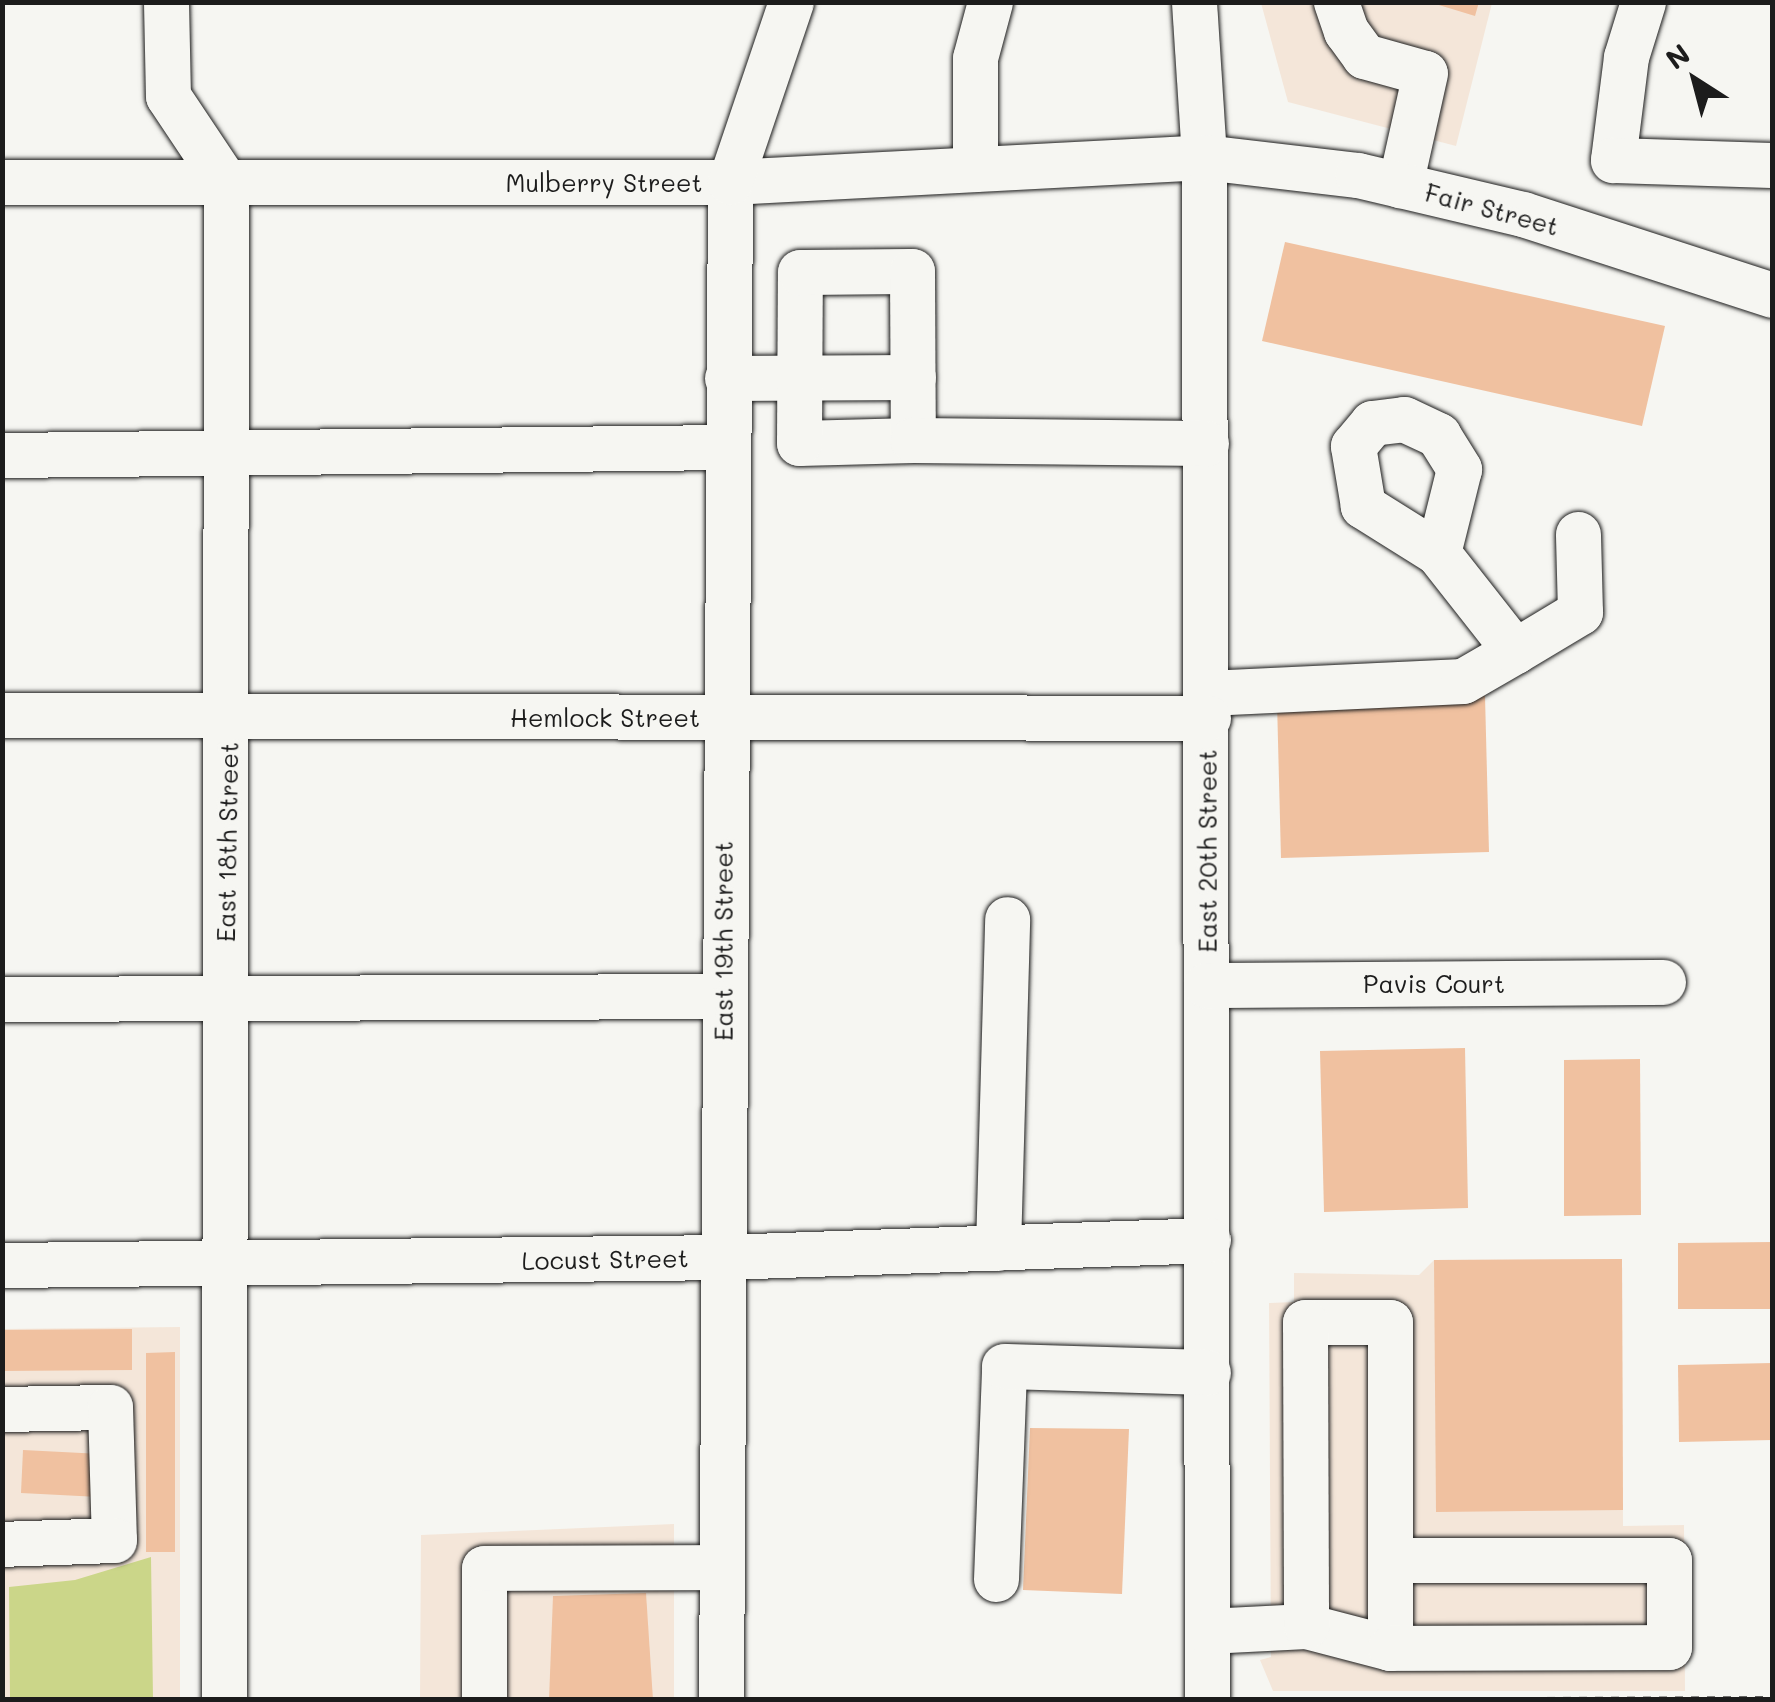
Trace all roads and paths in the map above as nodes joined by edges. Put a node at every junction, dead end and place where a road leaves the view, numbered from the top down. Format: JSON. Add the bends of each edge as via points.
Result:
{"nodes":[{"id":1,"x":166,"y":2,"type":"edge"},
{"id":2,"x":791,"y":2,"type":"edge"},
{"id":3,"x":990,"y":2,"type":"edge"},
{"id":4,"x":1194,"y":2,"type":"edge"},
{"id":5,"x":1336,"y":2,"type":"edge"},
{"id":6,"x":1643,"y":2,"type":"edge"},
{"id":7,"x":1204,"y":157,"type":"junction"},
{"id":8,"x":1772,"y":165,"type":"edge"},
{"id":9,"x":976,"y":170,"type":"junction"},
{"id":10,"x":2,"y":182,"type":"edge"},
{"id":11,"x":226,"y":182,"type":"junction"},
{"id":12,"x":730,"y":182,"type":"junction"},
{"id":13,"x":1400,"y":185,"type":"junction"},
{"id":14,"x":1772,"y":295,"type":"edge"},
{"id":15,"x":913,"y":377,"type":"junction"},
{"id":16,"x":727,"y":378,"type":"junction"},
{"id":17,"x":798,"y":378,"type":"junction"},
{"id":18,"x":913,"y":440,"type":"junction"},
{"id":19,"x":1206,"y":442,"type":"junction"},
{"id":20,"x":726,"y":447,"type":"junction"},
{"id":21,"x":227,"y":452,"type":"junction"},
{"id":22,"x":2,"y":455,"type":"edge"},
{"id":23,"x":1578,"y":534,"type":"dead end"},
{"id":24,"x":1438,"y":553,"type":"dead end"},
{"id":25,"x":1515,"y":651,"type":"junction"},
{"id":26,"x":1208,"y":706,"type":"junction"},
{"id":27,"x":2,"y":716,"type":"edge"},
{"id":28,"x":723,"y":717,"type":"junction"},
{"id":29,"x":228,"y":718,"type":"junction"},
{"id":30,"x":1006,"y":919,"type":"dead end"},
{"id":31,"x":1662,"y":982,"type":"dead end"},
{"id":32,"x":1206,"y":985,"type":"junction"},
{"id":33,"x":724,"y":996,"type":"junction"},
{"id":34,"x":226,"y":998,"type":"junction"},
{"id":35,"x":2,"y":999,"type":"edge"},
{"id":36,"x":1208,"y":1240,"type":"junction"},
{"id":37,"x":998,"y":1248,"type":"junction"},
{"id":38,"x":724,"y":1257,"type":"junction"},
{"id":39,"x":2,"y":1265,"type":"edge"},
{"id":40,"x":222,"y":1266,"type":"junction"},
{"id":41,"x":1208,"y":1372,"type":"junction"},
{"id":42,"x":2,"y":1408,"type":"edge"},
{"id":43,"x":2,"y":1544,"type":"edge"},
{"id":44,"x":1390,"y":1560,"type":"junction"},
{"id":45,"x":722,"y":1567,"type":"junction"},
{"id":46,"x":996,"y":1579,"type":"dead end"},
{"id":47,"x":1306,"y":1626,"type":"junction"},
{"id":48,"x":1207,"y":1632,"type":"junction"},
{"id":49,"x":1390,"y":1648,"type":"junction"},
{"id":50,"x":1772,"y":1699,"type":"edge"},
{"id":51,"x":224,"y":1700,"type":"edge"},
{"id":52,"x":484,"y":1700,"type":"edge"},
{"id":53,"x":721,"y":1700,"type":"edge"},
{"id":54,"x":1207,"y":1700,"type":"edge"},
{"id":55,"x":1531,"y":1700,"type":"edge"}],
"edges":[{"from":1,"to":11,"type":"street","via":[[168,96]]},
{"from":2,"to":12,"type":"street","name":"East 19th Street"},
{"from":3,"to":9,"type":"street","via":[[975,58]]},
{"from":4,"to":7,"type":"street","name":"East 20th Street"},
{"from":5,"to":13,"type":"street","via":[[1364,56],[1426,73]]},
{"from":6,"to":8,"type":"street","via":[[1626,57],[1613,160]]},
{"from":7,"to":9,"type":"street","name":"Mulberry Street"},
{"from":7,"to":13,"type":"street","name":"Fair Street"},
{"from":7,"to":19,"type":"street","name":"East 20th Street"},
{"from":9,"to":12,"type":"street","name":"Mulberry Street"},
{"from":10,"to":11,"type":"street","name":"Mulberry Street"},
{"from":11,"to":12,"type":"street","name":"Mulberry Street"},
{"from":11,"to":21,"type":"street","name":"East 18th Street"},
{"from":12,"to":16,"type":"street","name":"East 19th Street"},
{"from":13,"to":14,"type":"street","name":"Fair Street","via":[[1523,214]]},
{"from":15,"to":17,"type":"street"},
{"from":15,"to":17,"type":"street","via":[[912,270],[800,272]]},
{"from":15,"to":18,"type":"street"},
{"from":16,"to":17,"type":"street"},
{"from":16,"to":20,"type":"street","name":"East 19th Street"},
{"from":17,"to":18,"type":"street","via":[[799,444]]},
{"from":18,"to":19,"type":"street"},
{"from":19,"to":26,"type":"street","name":"East 20th Street"},
{"from":20,"to":21,"type":"street"},
{"from":20,"to":28,"type":"street","name":"East 19th Street"},
{"from":21,"to":22,"type":"street"},
{"from":21,"to":29,"type":"street","name":"East 18th Street"},
{"from":23,"to":25,"type":"street","name":"Hemlock Street","via":[[1580,612]]},
{"from":24,"to":25,"type":"street"},
{"from":25,"to":26,"type":"street","name":"Hemlock Street","via":[[1463,681]]},
{"from":26,"to":28,"type":"street","name":"Hemlock Street"},
{"from":26,"to":32,"type":"street","name":"East 20th Street"},
{"from":27,"to":29,"type":"street","name":"Hemlock Street"},
{"from":28,"to":29,"type":"street","name":"Hemlock Street"},
{"from":28,"to":33,"type":"street","name":"East 19th Street"},
{"from":29,"to":34,"type":"street","name":"East 18th Street"},
{"from":30,"to":37,"type":"street"},
{"from":31,"to":32,"type":"street","name":"Pavis Court"},
{"from":32,"to":36,"type":"street","name":"East 20th Street"},
{"from":33,"to":34,"type":"street"},
{"from":33,"to":38,"type":"street","name":"East 19th Street"},
{"from":34,"to":35,"type":"street"},
{"from":34,"to":40,"type":"street","name":"East 18th Street"},
{"from":36,"to":37,"type":"street","name":"Locust Street"},
{"from":36,"to":41,"type":"street","name":"East 20th Street"},
{"from":37,"to":38,"type":"street","name":"Locust Street"},
{"from":38,"to":40,"type":"street","name":"Locust Street"},
{"from":38,"to":45,"type":"street","name":"East 19th Street"},
{"from":39,"to":40,"type":"street","name":"Locust Street"},
{"from":40,"to":51,"type":"street","name":"East 18th Street"},
{"from":41,"to":46,"type":"street","via":[[1004,1366]]},
{"from":41,"to":48,"type":"street","name":"East 20th Street"},
{"from":42,"to":43,"type":"street","via":[[110,1408],[114,1540]]},
{"from":44,"to":47,"type":"street","via":[[1390,1322],[1305,1322]]},
{"from":44,"to":49,"type":"street"},
{"from":44,"to":49,"type":"street","via":[[1669,1560],[1669,1647]]},
{"from":45,"to":52,"type":"street","via":[[484,1568]]},
{"from":45,"to":53,"type":"street","name":"East 19th Street"},
{"from":47,"to":48,"type":"street"},
{"from":47,"to":49,"type":"street"},
{"from":48,"to":54,"type":"street","name":"East 20th Street"},
{"from":50,"to":55,"type":"path"}]}
